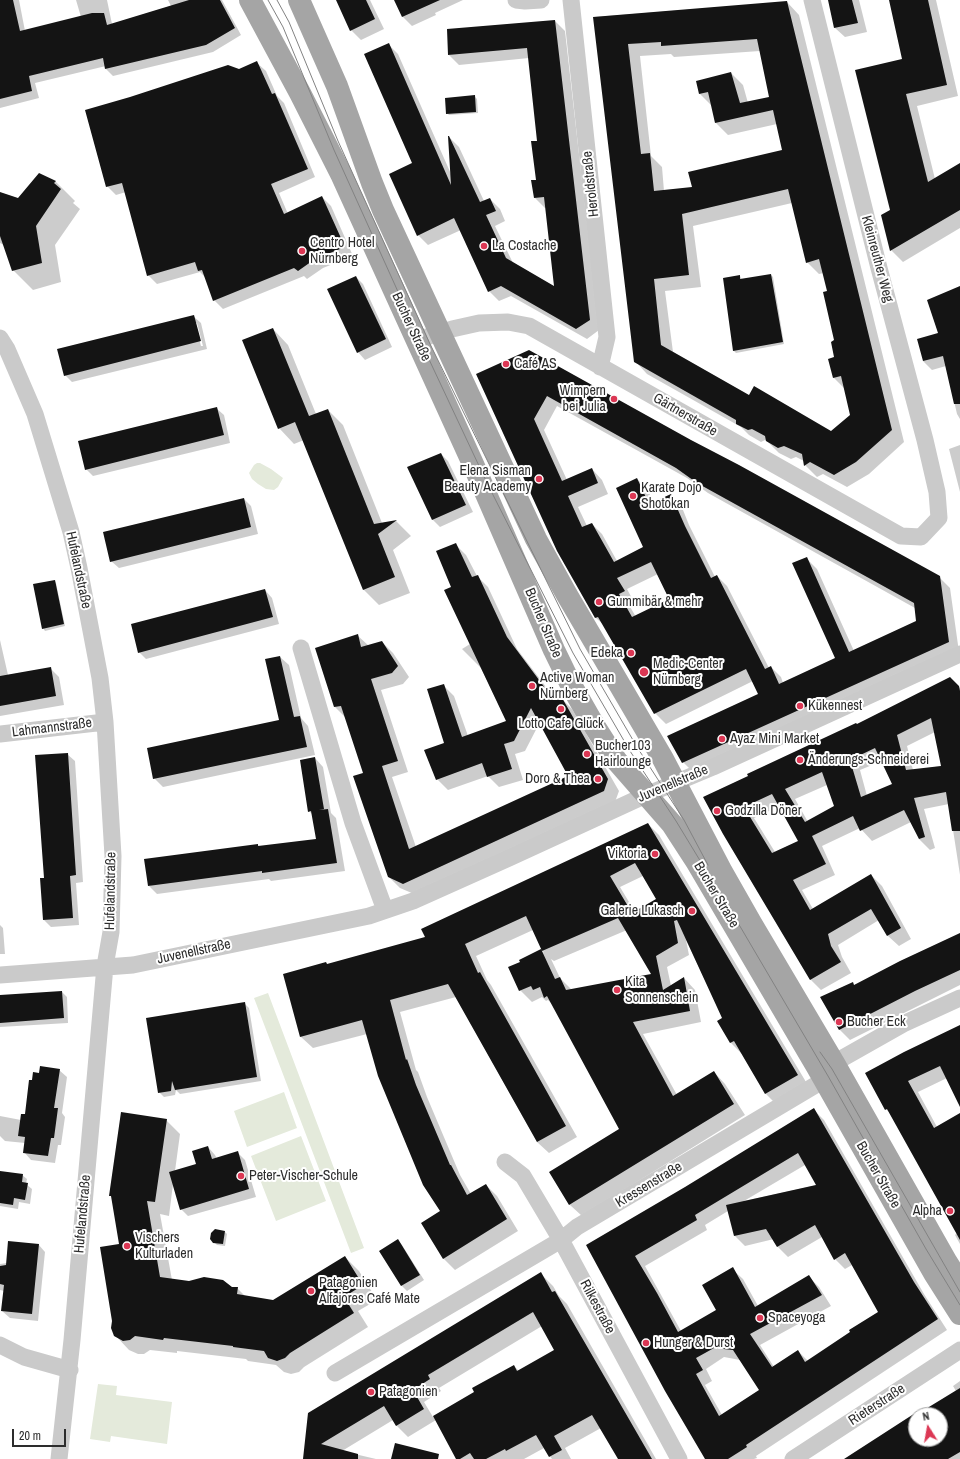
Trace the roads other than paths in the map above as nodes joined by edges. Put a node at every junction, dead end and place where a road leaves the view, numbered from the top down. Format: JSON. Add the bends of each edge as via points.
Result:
{"nodes":[{"id":1,"x":250,"y":0,"type":"edge"},
{"id":2,"x":299,"y":0,"type":"edge"},
{"id":3,"x":516,"y":0,"type":"edge"},
{"id":4,"x":541,"y":0,"type":"edge"},
{"id":5,"x":571,"y":0,"type":"edge"},
{"id":6,"x":812,"y":0,"type":"edge"},
{"id":7,"x":440,"y":333,"type":"junction"},
{"id":8,"x":0,"y":338,"type":"edge"},
{"id":9,"x":417,"y":340,"type":"junction"},
{"id":10,"x":600,"y":367,"type":"junction"},
{"id":11,"x":939,"y":518,"type":"joint"},
{"id":12,"x":301,"y":648,"type":"dead end"},
{"id":13,"x":960,"y":654,"type":"edge"},
{"id":14,"x":105,"y":722,"type":"junction"},
{"id":15,"x":0,"y":734,"type":"edge"},
{"id":16,"x":677,"y":783,"type":"junction"},
{"id":17,"x":646,"y":795,"type":"junction"},
{"id":18,"x":385,"y":910,"type":"junction"},
{"id":19,"x":105,"y":966,"type":"junction"},
{"id":20,"x":0,"y":974,"type":"edge"},
{"id":21,"x":960,"y":998,"type":"edge"},
{"id":22,"x":829,"y":1072,"type":"junction"},
{"id":23,"x":505,"y":1162,"type":"dead end"},
{"id":24,"x":562,"y":1240,"type":"junction"},
{"id":25,"x":960,"y":1283,"type":"edge"},
{"id":26,"x":960,"y":1314,"type":"edge"},
{"id":27,"x":0,"y":1345,"type":"edge"},
{"id":28,"x":960,"y":1350,"type":"edge"},
{"id":29,"x":70,"y":1370,"type":"junction"},
{"id":30,"x":335,"y":1373,"type":"dead end"},
{"id":31,"x":59,"y":1459,"type":"edge"},
{"id":32,"x":679,"y":1459,"type":"edge"},
{"id":33,"x":793,"y":1459,"type":"edge"}],
"edges":[{"from":1,"to":9,"type":"main road","name":"Bucher Straße","via":[[341,174]]},
{"from":2,"to":7,"type":"main road","name":"Bucher Straße","via":[[342,98],[383,210]]},
{"from":3,"to":4,"type":"street"},
{"from":5,"to":10,"type":"street","name":"Heroldstraße","via":[[607,337]]},
{"from":6,"to":11,"type":"street","name":"Kleinreuther Weg","via":[[937,492]]},
{"from":7,"to":9,"type":"street","name":"Gärtnerstraße"},
{"from":7,"to":10,"type":"street","name":"Gärtnerstraße","via":[[479,323],[508,322],[530,326]]},
{"from":7,"to":16,"type":"main road","name":"Bucher Straße","via":[[536,539]]},
{"from":8,"to":14,"type":"street","name":"Hufelandstraße","via":[[35,414],[71,532],[100,678]]},
{"from":9,"to":17,"type":"main road","name":"Bucher Straße","via":[[568,678],[616,760]]},
{"from":10,"to":11,"type":"street","name":"Gärtnerstraße","via":[[901,536],[921,537]]},
{"from":12,"to":18,"type":"street","via":[[353,823]]},
{"from":13,"to":16,"type":"street","name":"Juvenellstraße"},
{"from":14,"to":15,"type":"street","name":"Lahmannstraße"},
{"from":14,"to":19,"type":"street","name":"Hufelandstraße","via":[[112,856],[111,932]]},
{"from":16,"to":17,"type":"street","name":"Juvenellstraße"},
{"from":16,"to":22,"type":"main road","name":"Bucher Straße"},
{"from":17,"to":18,"type":"street","name":"Juvenellstraße","via":[[420,898]]},
{"from":17,"to":22,"type":"main road","name":"Bucher Straße","via":[[676,829]]},
{"from":18,"to":19,"type":"street","name":"Juvenellstraße","via":[[369,916],[138,963]]},
{"from":19,"to":20,"type":"street","name":"Juvenellstraße"},
{"from":19,"to":29,"type":"street","name":"Hufelandstraße"},
{"from":21,"to":22,"type":"street","name":"Kressenstraße","via":[[903,1024]]},
{"from":22,"to":24,"type":"street","name":"Kressenstraße","via":[[577,1227]]},
{"from":22,"to":25,"type":"main road","name":"Bucher Straße"},
{"from":22,"to":26,"type":"main road","name":"Bucher Straße","via":[[934,1273]]},
{"from":23,"to":24,"type":"street","name":"Rilkestraße","via":[[523,1176]]},
{"from":24,"to":30,"type":"street","name":"Kressenstraße"},
{"from":24,"to":32,"type":"street","name":"Rilkestraße"},
{"from":27,"to":29,"type":"street","via":[[24,1357]]},
{"from":28,"to":33,"type":"street","name":"Rieterstraße"},
{"from":29,"to":31,"type":"street","name":"Hufelandstraße"}]}
